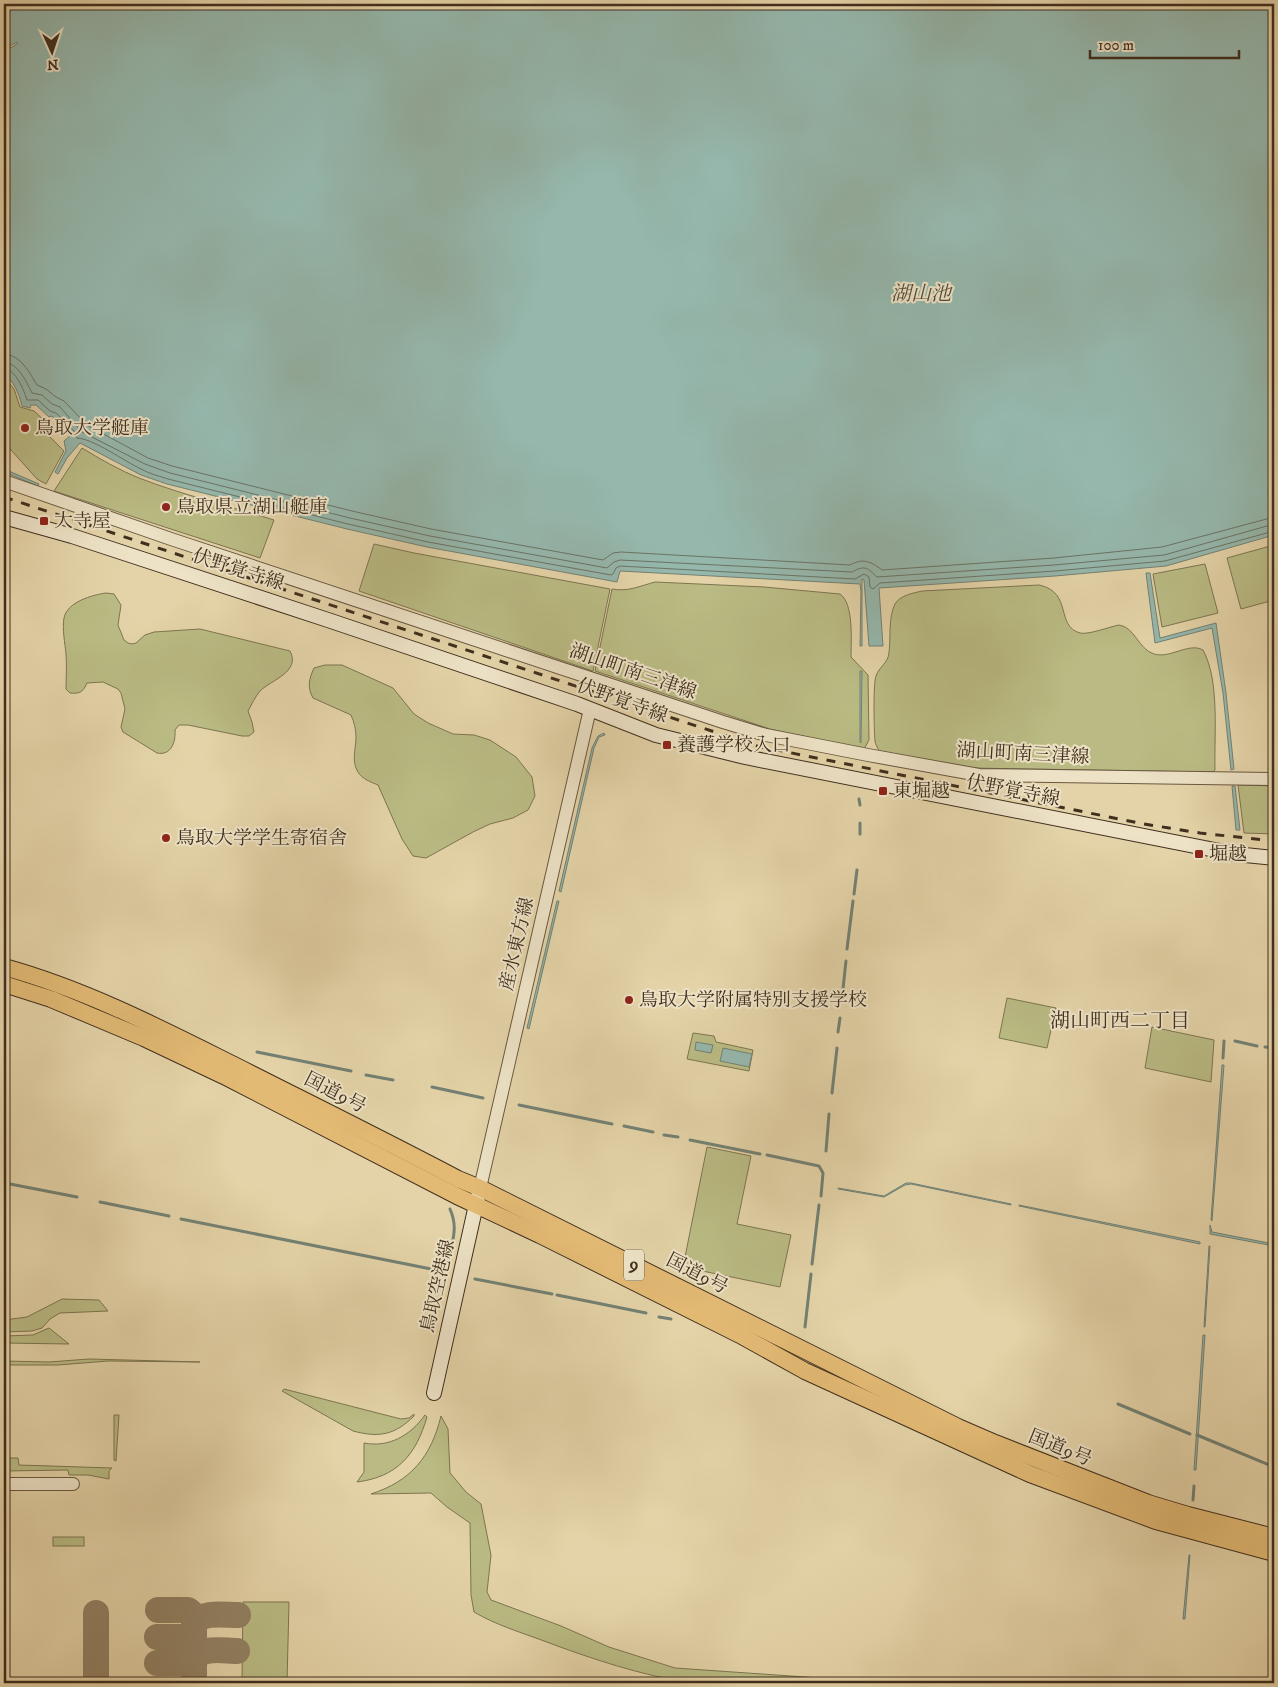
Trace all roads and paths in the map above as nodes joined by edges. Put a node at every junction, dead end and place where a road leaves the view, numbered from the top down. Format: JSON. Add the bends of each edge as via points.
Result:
{"nodes":[{"id":1,"x":4,"y":481,"type":"edge"},
{"id":2,"x":4,"y":516,"type":"edge"},
{"id":3,"x":590,"y":709,"type":"junction"},
{"id":4,"x":1274,"y":779,"type":"edge"},
{"id":5,"x":1274,"y":858,"type":"edge"},
{"id":6,"x":4,"y":967,"type":"edge"},
{"id":7,"x":4,"y":984,"type":"edge"},
{"id":8,"x":478,"y":1196,"type":"junction"},
{"id":9,"x":434,"y":1393,"type":"dead end"},
{"id":10,"x":4,"y":1484,"type":"edge"},
{"id":11,"x":73,"y":1484,"type":"dead end"},
{"id":12,"x":1274,"y":1537,"type":"edge"},
{"id":13,"x":1274,"y":1553,"type":"edge"}],
"edges":[{"from":1,"to":4,"type":"street","name":"湖山町南三津線","via":[[766,735],[979,775]]},
{"from":2,"to":3,"type":"main road","name":"伏野覚寺線","via":[[318,616]]},
{"from":3,"to":5,"type":"main road","name":"伏野覚寺線","via":[[656,735],[745,757],[1235,854]]},
{"from":3,"to":8,"type":"street","name":"産水東方線"},
{"from":6,"to":8,"type":"highway","name":"国道9号","number":"9","via":[[91,998],[168,1032],[458,1179]]},
{"from":7,"to":8,"type":"highway","name":"国道9号","number":"9","via":[[51,999],[144,1038],[457,1196]]},
{"from":8,"to":9,"type":"main road","name":"鳥取空港線"},
{"from":8,"to":12,"type":"highway","name":"国道9号","number":"9","via":[[995,1444],[1148,1503]]},
{"from":8,"to":13,"type":"highway","name":"国道9号","number":"9","via":[[805,1371],[1030,1474],[1156,1521]]},
{"from":10,"to":11,"type":"street"}]}
